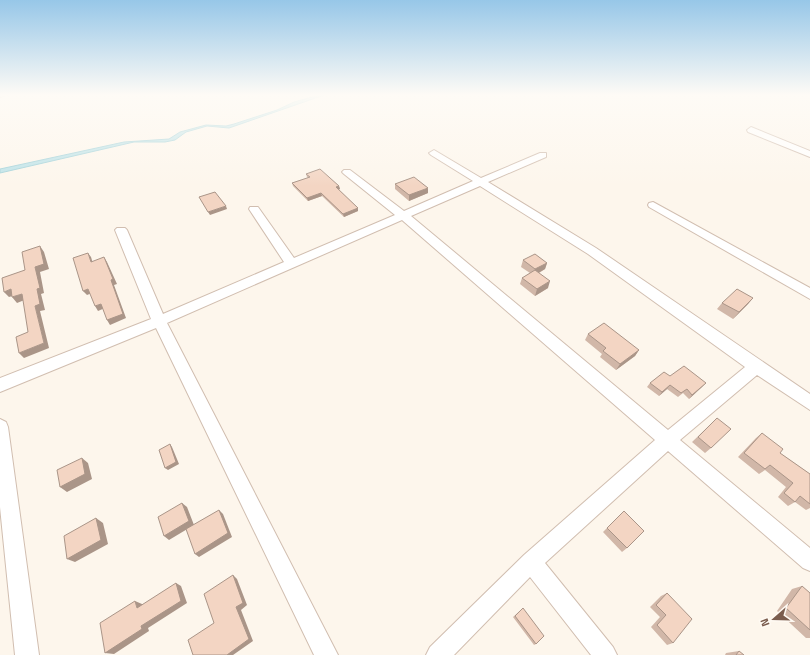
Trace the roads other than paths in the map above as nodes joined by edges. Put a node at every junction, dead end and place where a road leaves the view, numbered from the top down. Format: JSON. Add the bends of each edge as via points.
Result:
{"nodes":[{"id":1,"x":751,"y":130,"type":"dead end"},
{"id":2,"x":434,"y":153,"type":"dead end"},
{"id":3,"x":810,"y":154,"type":"edge"},
{"id":4,"x":543,"y":156,"type":"dead end"},
{"id":5,"x":347,"y":172,"type":"dead end"},
{"id":6,"x":480,"y":183,"type":"junction"},
{"id":7,"x":653,"y":205,"type":"dead end"},
{"id":8,"x":254,"y":209,"type":"dead end"},
{"id":9,"x":404,"y":216,"type":"junction"},
{"id":10,"x":121,"y":230,"type":"dead end"},
{"id":11,"x":292,"y":264,"type":"junction"},
{"id":12,"x":810,"y":294,"type":"edge"},
{"id":13,"x":159,"y":321,"type":"junction"},
{"id":14,"x":756,"y":367,"type":"junction"},
{"id":15,"x":0,"y":385,"type":"edge"},
{"id":16,"x":810,"y":403,"type":"edge"},
{"id":17,"x":0,"y":427,"type":"edge"},
{"id":18,"x":668,"y":440,"type":"junction"},
{"id":19,"x":810,"y":561,"type":"edge"},
{"id":20,"x":531,"y":562,"type":"junction"},
{"id":21,"x":26,"y":655,"type":"edge"},
{"id":22,"x":326,"y":655,"type":"edge"},
{"id":23,"x":438,"y":655,"type":"edge"},
{"id":24,"x":605,"y":655,"type":"edge"}],
"edges":[{"from":1,"to":3,"type":"street"},
{"from":2,"to":6,"type":"street"},
{"from":4,"to":6,"type":"street"},
{"from":5,"to":9,"type":"street"},
{"from":6,"to":9,"type":"street"},
{"from":6,"to":14,"type":"street","via":[[592,251]]},
{"from":7,"to":12,"type":"street"},
{"from":8,"to":11,"type":"street"},
{"from":9,"to":11,"type":"street"},
{"from":9,"to":18,"type":"street"},
{"from":10,"to":13,"type":"street"},
{"from":11,"to":13,"type":"street"},
{"from":13,"to":15,"type":"street"},
{"from":13,"to":22,"type":"street"},
{"from":14,"to":16,"type":"street"},
{"from":14,"to":18,"type":"street"},
{"from":17,"to":21,"type":"street"},
{"from":18,"to":19,"type":"street"},
{"from":18,"to":20,"type":"street"},
{"from":20,"to":23,"type":"street"},
{"from":20,"to":24,"type":"street"}]}
